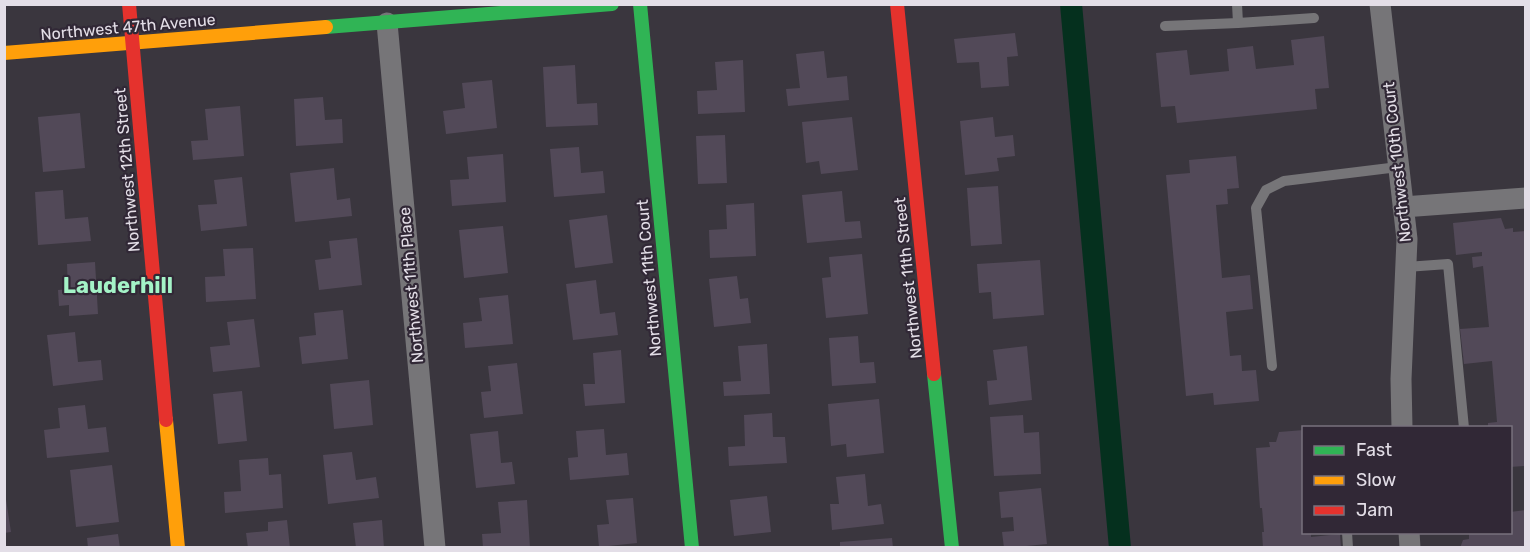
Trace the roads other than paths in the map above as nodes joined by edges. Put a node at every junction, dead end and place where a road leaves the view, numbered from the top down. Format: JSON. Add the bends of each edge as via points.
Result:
{"nodes":[{"id":1,"x":129,"y":4,"type":"edge"},
{"id":2,"x":612,"y":4,"type":"edge"},
{"id":3,"x":640,"y":4,"type":"edge"},
{"id":4,"x":897,"y":4,"type":"edge"},
{"id":5,"x":1237,"y":4,"type":"edge"},
{"id":6,"x":1380,"y":4,"type":"edge"},
{"id":7,"x":1314,"y":18,"type":"dead end"},
{"id":8,"x":387,"y":23,"type":"junction"},
{"id":9,"x":1238,"y":23,"type":"junction"},
{"id":10,"x":1165,"y":26,"type":"dead end"},
{"id":11,"x":133,"y":43,"type":"junction"},
{"id":12,"x":4,"y":53,"type":"edge"},
{"id":13,"x":1398,"y":167,"type":"junction"},
{"id":14,"x":1526,"y":198,"type":"edge"},
{"id":15,"x":1403,"y":207,"type":"junction"},
{"id":16,"x":1406,"y":267,"type":"junction"},
{"id":17,"x":1272,"y":366,"type":"dead end"},
{"id":18,"x":1402,"y":426,"type":"edge"},
{"id":19,"x":1464,"y":426,"type":"edge"},
{"id":20,"x":178,"y":548,"type":"edge"},
{"id":21,"x":435,"y":548,"type":"edge"},
{"id":22,"x":692,"y":548,"type":"edge"},
{"id":23,"x":952,"y":548,"type":"edge"}],
"edges":[{"from":1,"to":11,"type":"street","name":"Northwest 12th Street"},
{"from":2,"to":8,"type":"street","name":"Northwest 47th Avenue"},
{"from":3,"to":22,"type":"street","name":"Northwest 11th Court"},
{"from":4,"to":23,"type":"street","name":"Northwest 11th Street"},
{"from":5,"to":9,"type":"lane"},
{"from":6,"to":13,"type":"street","name":"Northwest 10th Court"},
{"from":7,"to":9,"type":"lane"},
{"from":8,"to":11,"type":"street","name":"Northwest 47th Avenue"},
{"from":8,"to":21,"type":"street","name":"Northwest 11th Place"},
{"from":9,"to":10,"type":"lane"},
{"from":11,"to":12,"type":"street","name":"Northwest 47th Avenue"},
{"from":11,"to":20,"type":"street","name":"Northwest 12th Street"},
{"from":13,"to":15,"type":"street","name":"Northwest 10th Court"},
{"from":13,"to":17,"type":"lane","via":[[1284,182],[1266,190],[1256,208]]},
{"from":14,"to":15,"type":"street"},
{"from":15,"to":16,"type":"street","name":"Northwest 10th Court"},
{"from":16,"to":18,"type":"street","name":"Northwest 10th Court"},
{"from":16,"to":19,"type":"lane","via":[[1448,264]]}]}
